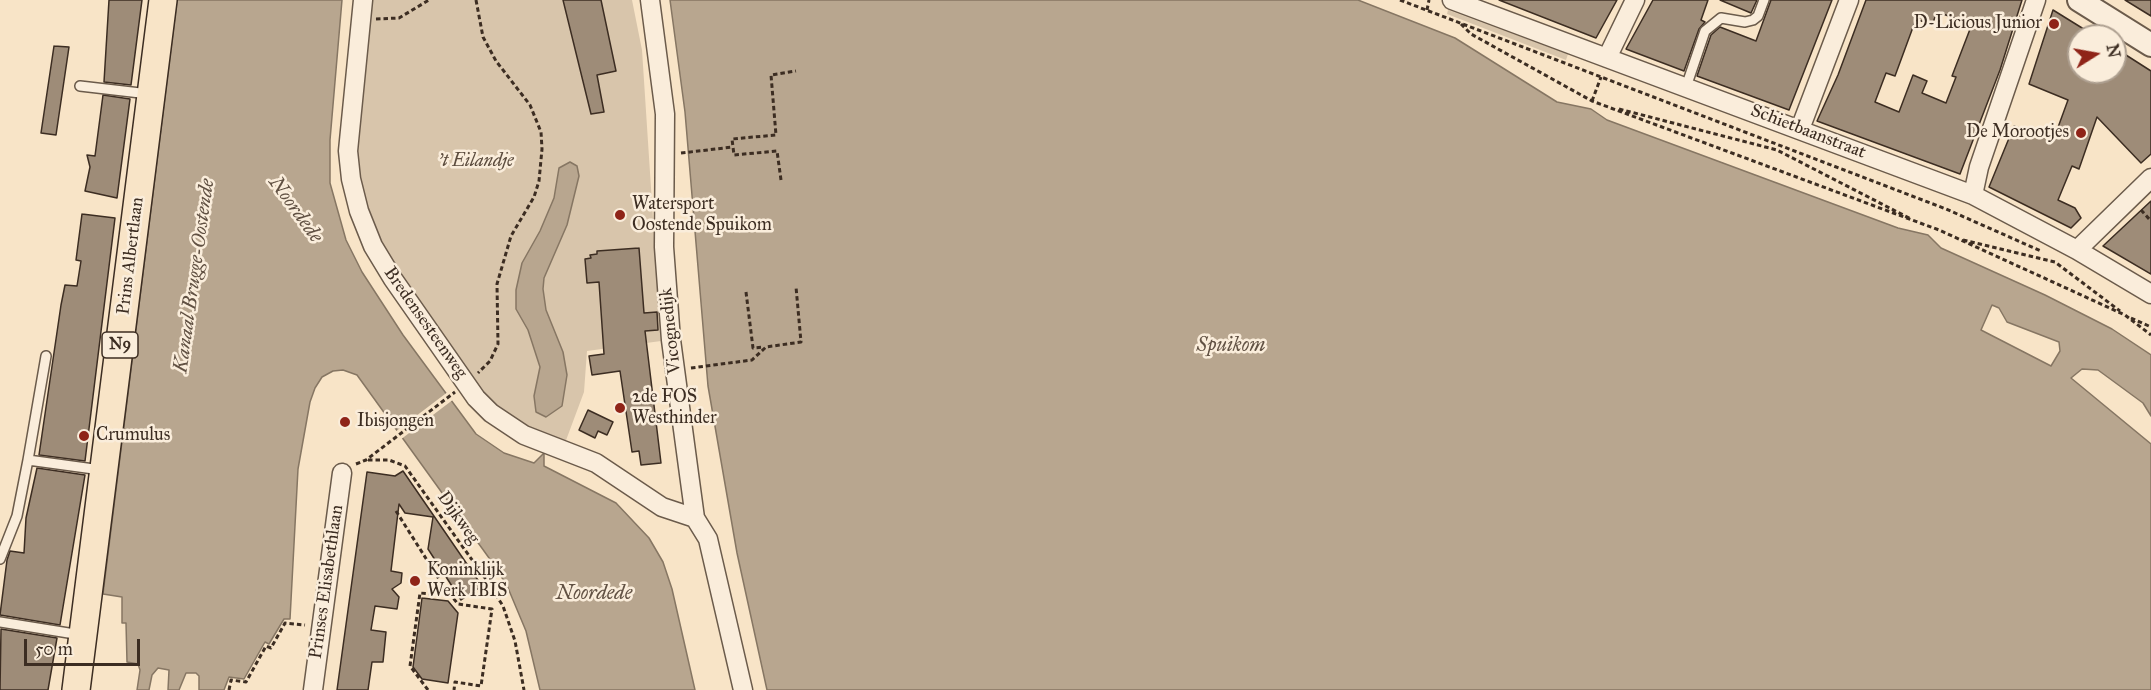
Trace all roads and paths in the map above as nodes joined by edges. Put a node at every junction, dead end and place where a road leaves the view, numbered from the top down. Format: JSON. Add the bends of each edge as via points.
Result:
{"nodes":[{"id":1,"x":163,"y":0,"type":"edge"},
{"id":2,"x":429,"y":0,"type":"edge"},
{"id":3,"x":476,"y":0,"type":"edge"},
{"id":4,"x":650,"y":0,"type":"edge"},
{"id":5,"x":1400,"y":0,"type":"edge"},
{"id":6,"x":1429,"y":0,"type":"edge"},
{"id":7,"x":1452,"y":0,"type":"edge"},
{"id":8,"x":1635,"y":0,"type":"edge"},
{"id":9,"x":1764,"y":0,"type":"edge"},
{"id":10,"x":1849,"y":0,"type":"edge"},
{"id":11,"x":2036,"y":0,"type":"edge"},
{"id":12,"x":2079,"y":0,"type":"edge"},
{"id":13,"x":362,"y":9,"type":"edge"},
{"id":14,"x":1427,"y":10,"type":"junction"},
{"id":15,"x":1459,"y":23,"type":"junction"},
{"id":16,"x":2151,"y":45,"type":"edge"},
{"id":17,"x":1607,"y":58,"type":"junction"},
{"id":18,"x":796,"y":71,"type":"dead end"},
{"id":19,"x":1601,"y":77,"type":"junction"},
{"id":20,"x":80,"y":86,"type":"dead end"},
{"id":21,"x":1686,"y":87,"type":"junction"},
{"id":22,"x":151,"y":95,"type":"junction"},
{"id":23,"x":1592,"y":101,"type":"junction"},
{"id":24,"x":1608,"y":107,"type":"junction"},
{"id":25,"x":1800,"y":129,"type":"junction"},
{"id":26,"x":1779,"y":145,"type":"junction"},
{"id":27,"x":733,"y":147,"type":"junction"},
{"id":28,"x":1777,"y":150,"type":"junction"},
{"id":29,"x":664,"y":155,"type":"junction"},
{"id":30,"x":2151,"y":178,"type":"edge"},
{"id":31,"x":781,"y":180,"type":"dead end"},
{"id":32,"x":1973,"y":195,"type":"junction"},
{"id":33,"x":1921,"y":224,"type":"junction"},
{"id":34,"x":1955,"y":238,"type":"junction"},
{"id":35,"x":2070,"y":255,"type":"junction"},
{"id":36,"x":2055,"y":260,"type":"junction"},
{"id":37,"x":796,"y":286,"type":"dead end"},
{"id":38,"x":746,"y":292,"type":"dead end"},
{"id":39,"x":2151,"y":294,"type":"edge"},
{"id":40,"x":2126,"y":315,"type":"junction"},
{"id":41,"x":2151,"y":327,"type":"edge"},
{"id":42,"x":2151,"y":335,"type":"edge"},
{"id":43,"x":766,"y":347,"type":"junction"},
{"id":44,"x":46,"y":356,"type":"dead end"},
{"id":45,"x":675,"y":370,"type":"junction"},
{"id":46,"x":465,"y":385,"type":"junction"},
{"id":47,"x":28,"y":460,"type":"junction"},
{"id":48,"x":104,"y":470,"type":"junction"},
{"id":49,"x":342,"y":473,"type":"dead end"},
{"id":50,"x":396,"y":511,"type":"dead end"},
{"id":51,"x":695,"y":518,"type":"junction"},
{"id":52,"x":0,"y":559,"type":"edge"},
{"id":53,"x":444,"y":587,"type":"junction"},
{"id":54,"x":0,"y":622,"type":"edge"},
{"id":55,"x":321,"y":627,"type":"junction"},
{"id":56,"x":83,"y":635,"type":"junction"},
{"id":57,"x":76,"y":690,"type":"edge"},
{"id":58,"x":229,"y":690,"type":"edge"},
{"id":59,"x":313,"y":690,"type":"edge"},
{"id":60,"x":428,"y":690,"type":"edge"},
{"id":61,"x":454,"y":690,"type":"edge"},
{"id":62,"x":524,"y":690,"type":"edge"},
{"id":63,"x":743,"y":690,"type":"edge"}],
"edges":[{"from":1,"to":22,"type":"main road","name":"Prins Albertlaan","number":"N9"},
{"from":2,"to":13,"type":"path","via":[[399,18]]},
{"from":3,"to":46,"type":"path","via":[[479,24],[489,51],[522,92],[536,117],[542,157],[534,197],[512,236],[497,284],[495,352]]},
{"from":4,"to":29,"type":"street","name":"Vicognedijk","via":[[665,114]]},
{"from":5,"to":14,"type":"path"},
{"from":6,"to":14,"type":"path"},
{"from":7,"to":17,"type":"street","name":"Schietbaanstraat"},
{"from":8,"to":17,"type":"street"},
{"from":9,"to":21,"type":"lane","via":[[1753,20],[1721,18],[1705,31]]},
{"from":10,"to":25,"type":"street"},
{"from":11,"to":32,"type":"street","via":[[1978,167]]},
{"from":12,"to":16,"type":"street"},
{"from":13,"to":46,"type":"street","name":"Bredensesteenweg","via":[[348,151],[359,211],[373,246],[393,279]]},
{"from":14,"to":15,"type":"path"},
{"from":15,"to":19,"type":"path"},
{"from":15,"to":23,"type":"path","via":[[1471,34]]},
{"from":17,"to":21,"type":"street","name":"Schietbaanstraat"},
{"from":18,"to":27,"type":"path","via":[[771,75],[776,135],[732,139]]},
{"from":19,"to":23,"type":"path"},
{"from":19,"to":26,"type":"path"},
{"from":20,"to":22,"type":"lane"},
{"from":21,"to":25,"type":"street","name":"Schietbaanstraat"},
{"from":22,"to":48,"type":"main road","name":"Prins Albertlaan","number":"N9"},
{"from":23,"to":24,"type":"path"},
{"from":24,"to":28,"type":"path"},
{"from":24,"to":33,"type":"path"},
{"from":25,"to":32,"type":"street","name":"Schietbaanstraat"},
{"from":26,"to":28,"type":"path"},
{"from":26,"to":36,"type":"path","via":[[1946,209]]},
{"from":27,"to":29,"type":"path"},
{"from":27,"to":31,"type":"path","via":[[734,155],[777,151]]},
{"from":28,"to":33,"type":"path"},
{"from":29,"to":45,"type":"street","name":"Vicognedijk","via":[[664,248]]},
{"from":30,"to":35,"type":"street"},
{"from":32,"to":35,"type":"street","name":"Schietbaanstraat"},
{"from":33,"to":34,"type":"path"},
{"from":34,"to":36,"type":"path"},
{"from":34,"to":40,"type":"path"},
{"from":35,"to":36,"type":"path"},
{"from":35,"to":39,"type":"street","name":"Schietbaanstraat"},
{"from":36,"to":40,"type":"path"},
{"from":37,"to":43,"type":"path","via":[[801,342]]},
{"from":38,"to":43,"type":"path","via":[[753,348]]},
{"from":40,"to":41,"type":"path"},
{"from":40,"to":42,"type":"path"},
{"from":43,"to":45,"type":"path","via":[[752,360]]},
{"from":44,"to":47,"type":"lane"},
{"from":45,"to":51,"type":"street","name":"Vicognedijk"},
{"from":46,"to":51,"type":"street","name":"Bredensesteenweg","via":[[491,413],[524,435],[596,463],[662,507]]},
{"from":46,"to":62,"type":"path","name":"Dijkweg","via":[[366,460],[389,460],[405,466],[485,578],[503,606],[515,640]]},
{"from":47,"to":48,"type":"lane"},
{"from":47,"to":52,"type":"lane","via":[[17,516]]},
{"from":48,"to":56,"type":"main road","name":"Prins Albertlaan","number":"N9"},
{"from":49,"to":55,"type":"street","name":"Prinses Elisabethlaan"},
{"from":50,"to":53,"type":"path"},
{"from":51,"to":63,"type":"street","name":"Vicognedijk","via":[[708,539]]},
{"from":53,"to":60,"type":"path","via":[[431,594],[420,593],[410,666]]},
{"from":53,"to":61,"type":"path","via":[[458,604],[492,609],[481,686],[455,682]]},
{"from":54,"to":56,"type":"lane"},
{"from":55,"to":58,"type":"path","via":[[285,623],[271,648],[266,646],[246,682],[231,680]]},
{"from":55,"to":59,"type":"street","name":"Prinses Elisabethlaan"},
{"from":56,"to":57,"type":"main road","name":"Prins Albertlaan","number":"N9"}]}
